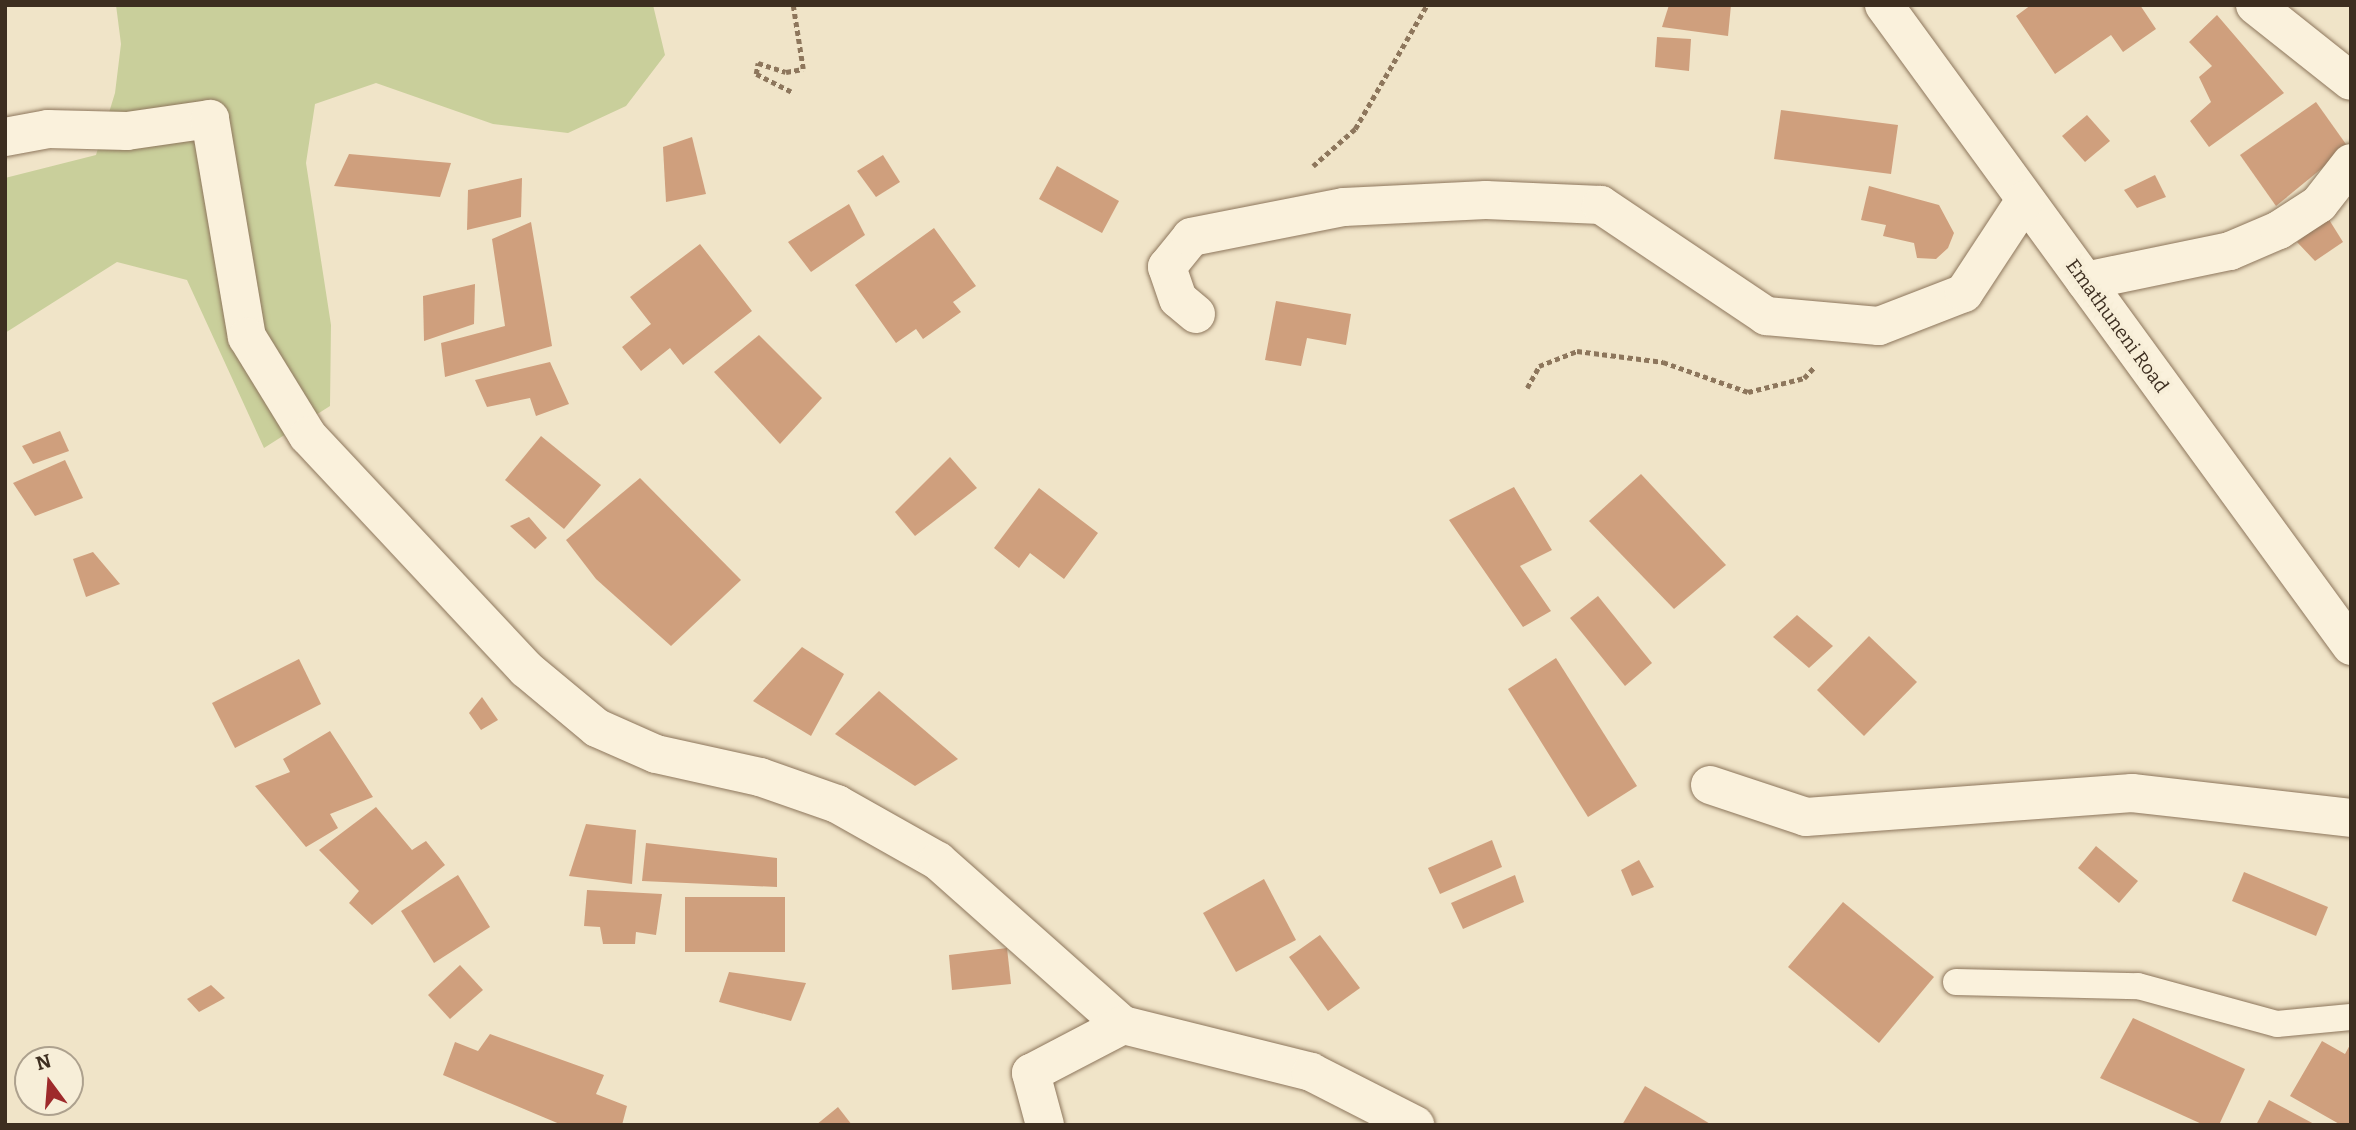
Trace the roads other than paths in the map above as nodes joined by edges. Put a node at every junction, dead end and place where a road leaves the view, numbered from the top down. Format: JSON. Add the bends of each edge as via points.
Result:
{"nodes":[{"id":1,"x":1884,"y":5,"type":"edge"},
{"id":2,"x":2255,"y":5,"type":"edge"},
{"id":3,"x":2351,"y":81,"type":"edge"},
{"id":4,"x":5,"y":137,"type":"edge"},
{"id":5,"x":2351,"y":163,"type":"edge"},
{"id":6,"x":2025,"y":200,"type":"junction"},
{"id":7,"x":2085,"y":281,"type":"junction"},
{"id":8,"x":1196,"y":314,"type":"dead end"},
{"id":9,"x":2351,"y":646,"type":"edge"},
{"id":10,"x":1710,"y":785,"type":"dead end"},
{"id":11,"x":2351,"y":818,"type":"edge"},
{"id":12,"x":1956,"y":982,"type":"dead end"},
{"id":13,"x":2351,"y":1017,"type":"edge"},
{"id":14,"x":1123,"y":1025,"type":"junction"},
{"id":15,"x":1045,"y":1125,"type":"edge"},
{"id":16,"x":1415,"y":1125,"type":"edge"}],
"edges":[{"from":1,"to":6,"type":"street","name":"Emathuneni Road"},
{"from":2,"to":3,"type":"street"},
{"from":4,"to":14,"type":"street","via":[[48,129],[127,131],[210,118],[247,337],[308,436],[526,668],[597,728],[656,754],[760,777],[837,804],[938,861]]},
{"from":5,"to":7,"type":"street","via":[[2319,204],[2278,230],[2230,251]]},
{"from":6,"to":7,"type":"street","name":"Emathuneni Road"},
{"from":6,"to":8,"type":"street","via":[[1964,293],[1879,326],[1766,316],[1601,205],[1486,200],[1344,207],[1191,237],[1167,267],[1178,299]]},
{"from":7,"to":9,"type":"street","name":"Emathuneni Road"},
{"from":10,"to":11,"type":"street","via":[[1806,817],[2133,793]]},
{"from":12,"to":13,"type":"lane","via":[[2138,986],[2277,1024]]},
{"from":14,"to":15,"type":"street","via":[[1031,1073]]},
{"from":14,"to":16,"type":"street","via":[[1311,1072]]}]}
